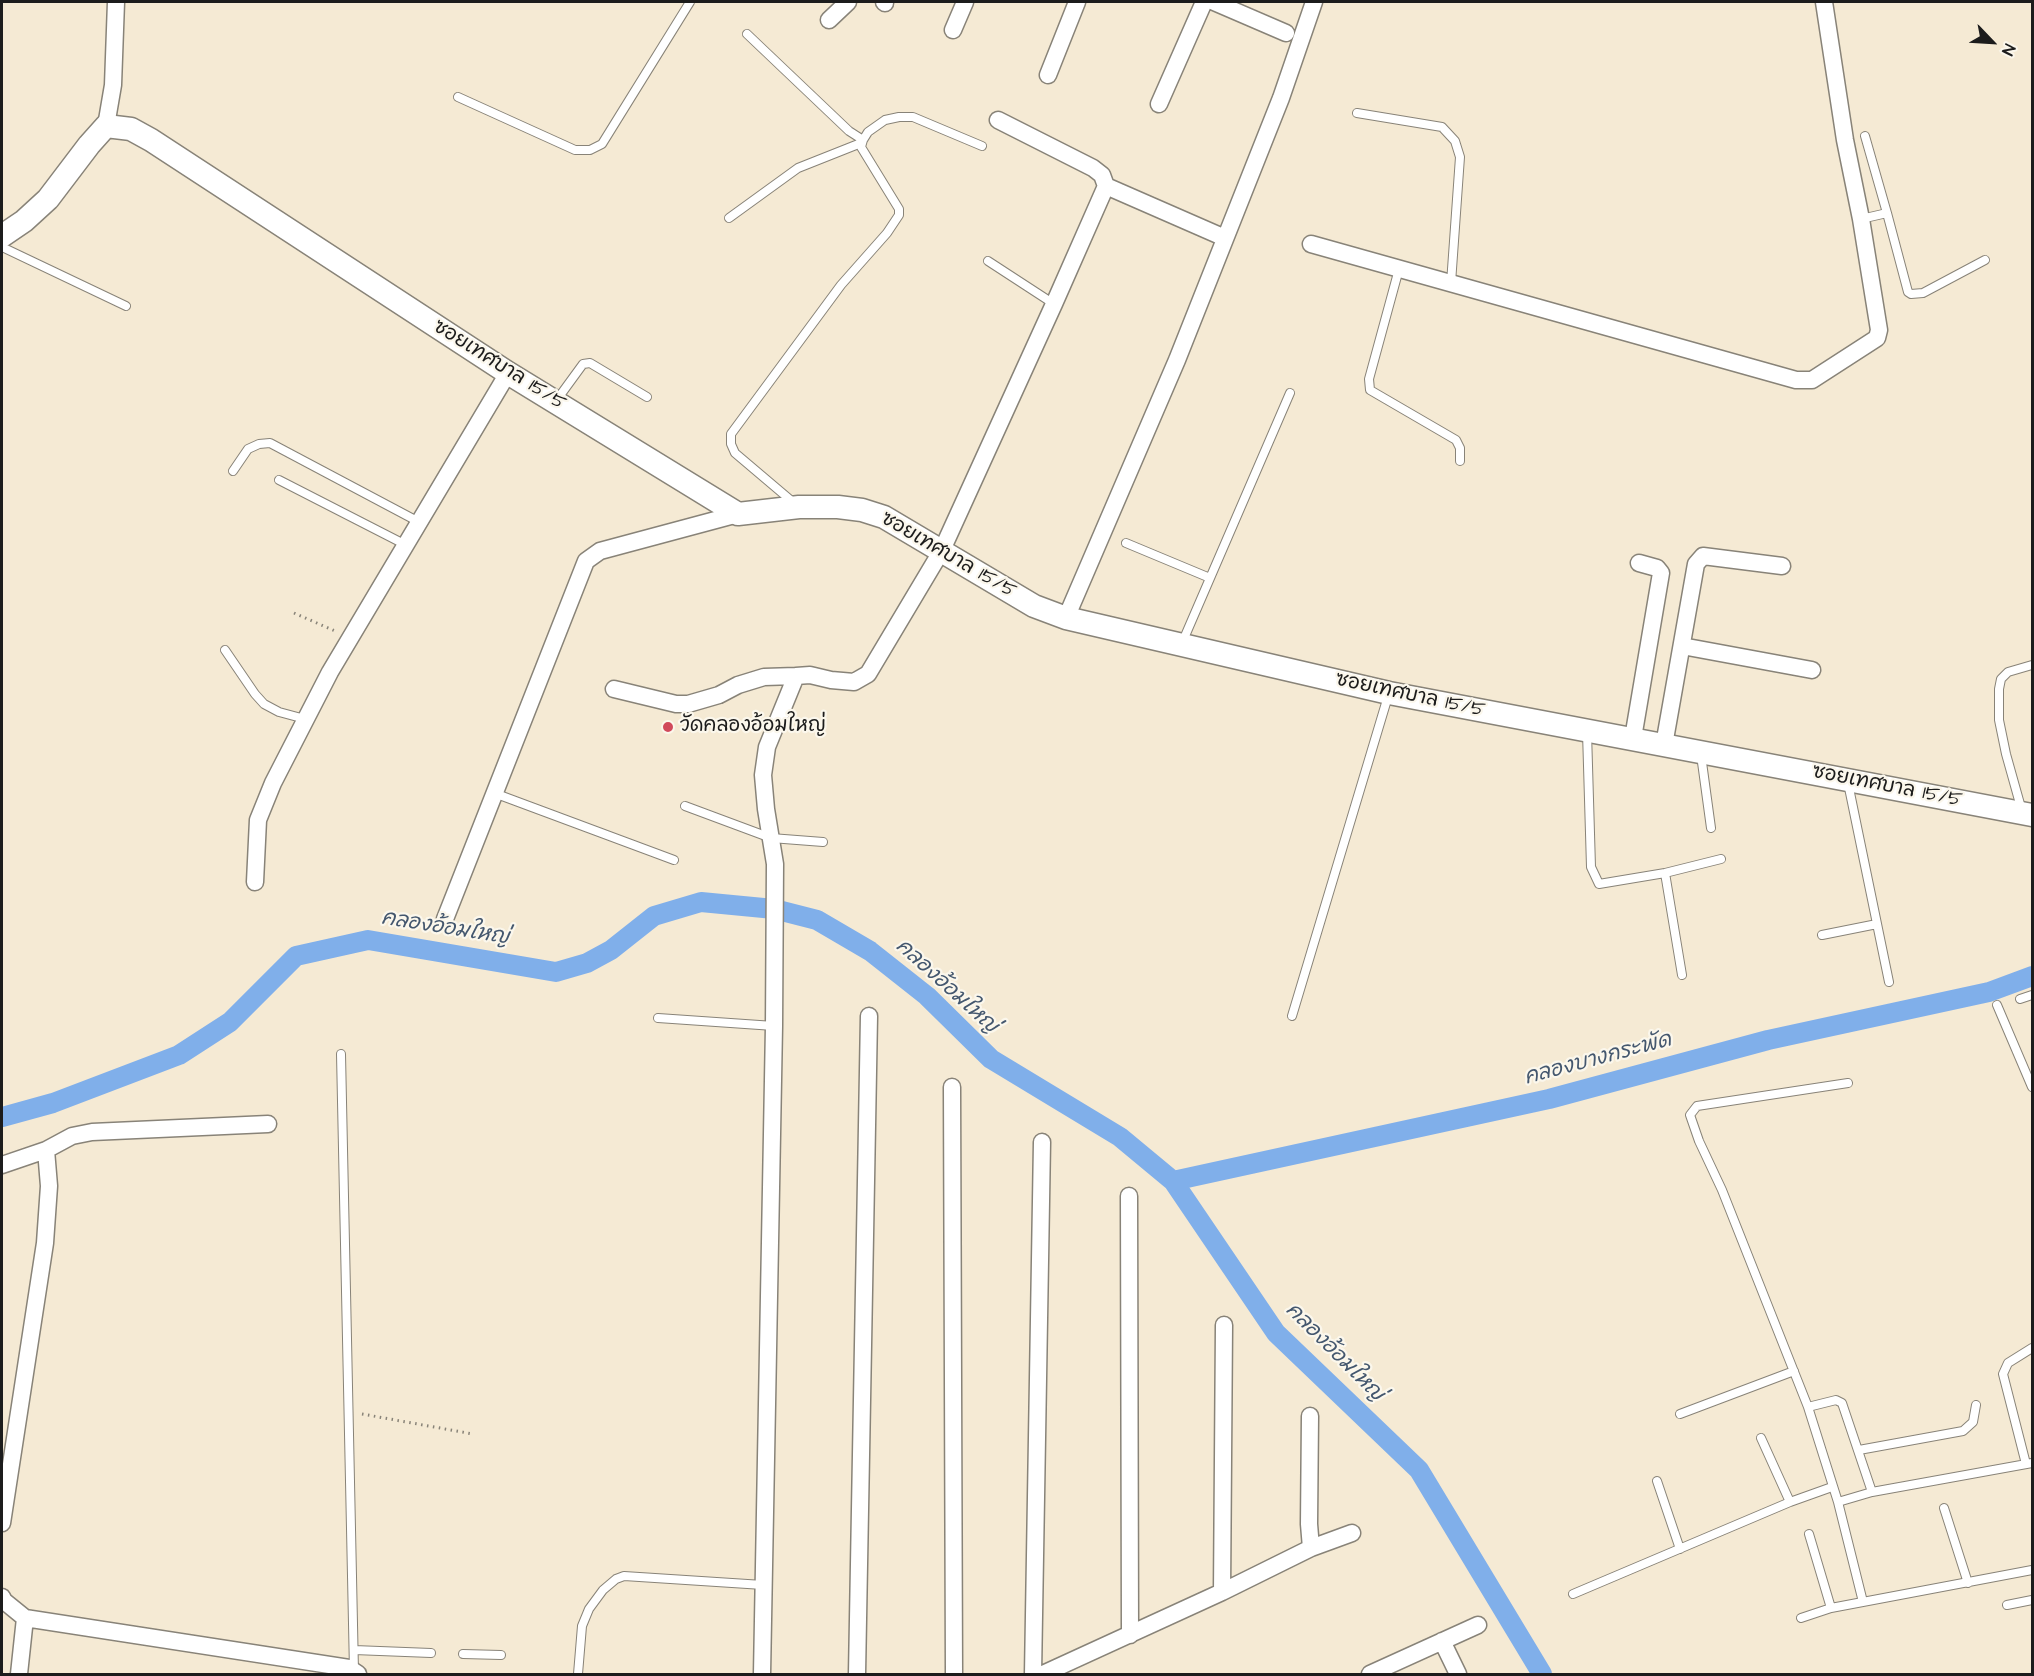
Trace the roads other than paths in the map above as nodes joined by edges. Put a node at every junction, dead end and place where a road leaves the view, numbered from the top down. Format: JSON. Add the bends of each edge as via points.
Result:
{"nodes":[{"id":1,"x":116,"y":2,"type":"edge"},
{"id":2,"x":690,"y":2,"type":"edge"},
{"id":3,"x":848,"y":2,"type":"edge"},
{"id":4,"x":965,"y":2,"type":"edge"},
{"id":5,"x":1077,"y":2,"type":"edge"},
{"id":6,"x":1204,"y":2,"type":"edge"},
{"id":7,"x":1214,"y":2,"type":"edge"},
{"id":8,"x":1314,"y":2,"type":"edge"},
{"id":9,"x":1824,"y":2,"type":"edge"},
{"id":10,"x":829,"y":20,"type":"dead end"},
{"id":11,"x":953,"y":30,"type":"dead end"},
{"id":12,"x":1286,"y":33,"type":"dead end"},
{"id":13,"x":747,"y":34,"type":"dead end"},
{"id":14,"x":1048,"y":75,"type":"dead end"},
{"id":15,"x":458,"y":97,"type":"dead end"},
{"id":16,"x":1159,"y":104,"type":"dead end"},
{"id":17,"x":1358,"y":113,"type":"dead end"},
{"id":18,"x":998,"y":120,"type":"dead end"},
{"id":19,"x":106,"y":126,"type":"junction"},
{"id":20,"x":1865,"y":136,"type":"dead end"},
{"id":21,"x":862,"y":141,"type":"junction"},
{"id":22,"x":982,"y":146,"type":"dead end"},
{"id":23,"x":1107,"y":186,"type":"junction"},
{"id":24,"x":1887,"y":213,"type":"junction"},
{"id":25,"x":729,"y":218,"type":"dead end"},
{"id":26,"x":1861,"y":219,"type":"junction"},
{"id":27,"x":2,"y":236,"type":"edge"},
{"id":28,"x":1225,"y":238,"type":"junction"},
{"id":29,"x":1311,"y":244,"type":"dead end"},
{"id":30,"x":2,"y":247,"type":"edge"},
{"id":31,"x":1985,"y":260,"type":"dead end"},
{"id":32,"x":988,"y":261,"type":"dead end"},
{"id":33,"x":1400,"y":269,"type":"junction"},
{"id":34,"x":1451,"y":283,"type":"junction"},
{"id":35,"x":1054,"y":304,"type":"junction"},
{"id":36,"x":126,"y":306,"type":"dead end"},
{"id":37,"x":508,"y":373,"type":"junction"},
{"id":38,"x":1290,"y":393,"type":"dead end"},
{"id":39,"x":646,"y":397,"type":"dead end"},
{"id":40,"x":556,"y":401,"type":"junction"},
{"id":41,"x":1460,"y":461,"type":"dead end"},
{"id":42,"x":233,"y":471,"type":"dead end"},
{"id":43,"x":279,"y":480,"type":"dead end"},
{"id":44,"x":799,"y":507,"type":"junction"},
{"id":45,"x":738,"y":514,"type":"junction"},
{"id":46,"x":419,"y":522,"type":"junction"},
{"id":47,"x":1126,"y":543,"type":"dead end"},
{"id":48,"x":406,"y":545,"type":"junction"},
{"id":49,"x":942,"y":550,"type":"junction"},
{"id":50,"x":1639,"y":563,"type":"dead end"},
{"id":51,"x":1782,"y":566,"type":"dead end"},
{"id":52,"x":1210,"y":578,"type":"junction"},
{"id":53,"x":1066,"y":618,"type":"junction"},
{"id":54,"x":1182,"y":644,"type":"junction"},
{"id":55,"x":1682,"y":646,"type":"junction"},
{"id":56,"x":225,"y":650,"type":"dead end"},
{"id":57,"x":2032,"y":665,"type":"edge"},
{"id":58,"x":1812,"y":670,"type":"dead end"},
{"id":59,"x":796,"y":676,"type":"junction"},
{"id":60,"x":614,"y":689,"type":"dead end"},
{"id":61,"x":1389,"y":693,"type":"junction"},
{"id":62,"x":305,"y":719,"type":"junction"},
{"id":63,"x":1587,"y":731,"type":"junction"},
{"id":64,"x":1633,"y":738,"type":"junction"},
{"id":65,"x":1664,"y":745,"type":"junction"},
{"id":66,"x":1700,"y":752,"type":"junction"},
{"id":67,"x":1847,"y":780,"type":"junction"},
{"id":68,"x":494,"y":792,"type":"junction"},
{"id":69,"x":685,"y":806,"type":"dead end"},
{"id":70,"x":2027,"y":814,"type":"edge"},
{"id":71,"x":1711,"y":828,"type":"dead end"},
{"id":72,"x":771,"y":838,"type":"junction"},
{"id":73,"x":823,"y":842,"type":"dead end"},
{"id":74,"x":1721,"y":859,"type":"dead end"},
{"id":75,"x":674,"y":860,"type":"dead end"},
{"id":76,"x":1665,"y":873,"type":"junction"},
{"id":77,"x":255,"y":882,"type":"dead end"},
{"id":78,"x":445,"y":918,"type":"dead end"},
{"id":79,"x":1877,"y":924,"type":"junction"},
{"id":80,"x":1822,"y":935,"type":"dead end"},
{"id":81,"x":1682,"y":975,"type":"dead end"},
{"id":82,"x":1889,"y":982,"type":"dead end"},
{"id":83,"x":2032,"y":995,"type":"edge"},
{"id":84,"x":2020,"y":999,"type":"dead end"},
{"id":85,"x":1997,"y":1005,"type":"dead end"},
{"id":86,"x":870,"y":1016,"type":"dead end"},
{"id":87,"x":1292,"y":1016,"type":"dead end"},
{"id":88,"x":658,"y":1018,"type":"dead end"},
{"id":89,"x":774,"y":1026,"type":"junction"},
{"id":90,"x":341,"y":1054,"type":"dead end"},
{"id":91,"x":1848,"y":1083,"type":"dead end"},
{"id":92,"x":952,"y":1087,"type":"dead end"},
{"id":93,"x":2032,"y":1087,"type":"edge"},
{"id":94,"x":268,"y":1124,"type":"dead end"},
{"id":95,"x":1042,"y":1142,"type":"dead end"},
{"id":96,"x":46,"y":1150,"type":"junction"},
{"id":97,"x":2,"y":1165,"type":"edge"},
{"id":98,"x":1129,"y":1196,"type":"dead end"},
{"id":99,"x":1224,"y":1325,"type":"dead end"},
{"id":100,"x":2032,"y":1348,"type":"edge"},
{"id":101,"x":1794,"y":1371,"type":"junction"},
{"id":102,"x":1976,"y":1405,"type":"dead end"},
{"id":103,"x":1808,"y":1407,"type":"junction"},
{"id":104,"x":1680,"y":1414,"type":"dead end"},
{"id":105,"x":1310,"y":1416,"type":"dead end"},
{"id":106,"x":1761,"y":1438,"type":"dead end"},
{"id":107,"x":1859,"y":1450,"type":"junction"},
{"id":108,"x":2029,"y":1464,"type":"edge"},
{"id":109,"x":1657,"y":1481,"type":"dead end"},
{"id":110,"x":1832,"y":1487,"type":"junction"},
{"id":111,"x":1872,"y":1492,"type":"junction"},
{"id":112,"x":1790,"y":1502,"type":"junction"},
{"id":113,"x":1838,"y":1502,"type":"junction"},
{"id":114,"x":1944,"y":1508,"type":"dead end"},
{"id":115,"x":2,"y":1523,"type":"edge"},
{"id":116,"x":1352,"y":1533,"type":"dead end"},
{"id":117,"x":1809,"y":1534,"type":"dead end"},
{"id":118,"x":1311,"y":1548,"type":"junction"},
{"id":119,"x":1680,"y":1549,"type":"junction"},
{"id":120,"x":2032,"y":1570,"type":"edge"},
{"id":121,"x":1968,"y":1583,"type":"junction"},
{"id":122,"x":764,"y":1585,"type":"junction"},
{"id":123,"x":1222,"y":1592,"type":"junction"},
{"id":124,"x":1573,"y":1594,"type":"dead end"},
{"id":125,"x":2,"y":1599,"type":"edge"},
{"id":126,"x":2032,"y":1600,"type":"edge"},
{"id":127,"x":1863,"y":1602,"type":"junction"},
{"id":128,"x":2007,"y":1605,"type":"dead end"},
{"id":129,"x":1831,"y":1608,"type":"junction"},
{"id":130,"x":25,"y":1618,"type":"junction"},
{"id":131,"x":1801,"y":1618,"type":"dead end"},
{"id":132,"x":1478,"y":1625,"type":"dead end"},
{"id":133,"x":1130,"y":1635,"type":"junction"},
{"id":134,"x":1442,"y":1641,"type":"junction"},
{"id":135,"x":354,"y":1650,"type":"junction"},
{"id":136,"x":431,"y":1653,"type":"dead end"},
{"id":137,"x":463,"y":1654,"type":"dead end"},
{"id":138,"x":501,"y":1655,"type":"dead end"},
{"id":139,"x":356,"y":1673,"type":"edge"},
{"id":140,"x":19,"y":1674,"type":"edge"},
{"id":141,"x":578,"y":1674,"type":"edge"},
{"id":142,"x":762,"y":1674,"type":"edge"},
{"id":143,"x":857,"y":1674,"type":"edge"},
{"id":144,"x":954,"y":1674,"type":"edge"},
{"id":145,"x":1033,"y":1674,"type":"edge"},
{"id":146,"x":1043,"y":1674,"type":"edge"},
{"id":147,"x":1370,"y":1674,"type":"edge"},
{"id":148,"x":1458,"y":1674,"type":"edge"}],
"edges":[{"from":1,"to":19,"type":"street","via":[[113,85]]},
{"from":2,"to":15,"type":"lane","via":[[602,144],[590,150],[575,150]]},
{"from":3,"to":10,"type":"street"},
{"from":4,"to":11,"type":"street"},
{"from":5,"to":14,"type":"street"},
{"from":6,"to":16,"type":"street"},
{"from":7,"to":12,"type":"street"},
{"from":8,"to":28,"type":"street"},
{"from":9,"to":26,"type":"street"},
{"from":13,"to":21,"type":"lane"},
{"from":17,"to":34,"type":"lane","via":[[1442,127],[1455,141],[1460,157]]},
{"from":18,"to":23,"type":"street","via":[[1093,168]]},
{"from":19,"to":27,"type":"street","via":[[48,200]]},
{"from":19,"to":37,"type":"street","name":"ซอยเทศบาล 15/5","via":[[141,134]]},
{"from":20,"to":24,"type":"lane"},
{"from":21,"to":22,"type":"lane","via":[[885,120],[913,117]]},
{"from":21,"to":25,"type":"lane","via":[[798,168]]},
{"from":21,"to":44,"type":"lane","via":[[861,147],[899,214],[841,285],[731,434],[735,453]]},
{"from":23,"to":28,"type":"street"},
{"from":23,"to":35,"type":"street"},
{"from":24,"to":26,"type":"lane"},
{"from":24,"to":31,"type":"lane","via":[[1911,294],[1923,293]]},
{"from":26,"to":34,"type":"street","via":[[1879,322],[1877,338],[1812,380],[1804,381]]},
{"from":28,"to":53,"type":"street"},
{"from":29,"to":33,"type":"street"},
{"from":30,"to":36,"type":"lane"},
{"from":32,"to":35,"type":"lane"},
{"from":33,"to":34,"type":"street"},
{"from":33,"to":41,"type":"lane","via":[[1369,379],[1370,390],[1456,440]]},
{"from":35,"to":49,"type":"street"},
{"from":37,"to":40,"type":"street","name":"ซอยเทศบาล 15/5"},
{"from":37,"to":46,"type":"street"},
{"from":38,"to":52,"type":"lane"},
{"from":39,"to":40,"type":"lane","via":[[590,363],[584,364]]},
{"from":40,"to":45,"type":"street","name":"ซอยเทศบาล 15/5"},
{"from":42,"to":46,"type":"lane","via":[[248,449],[270,443]]},
{"from":43,"to":48,"type":"lane"},
{"from":44,"to":45,"type":"street","name":"ซอยเทศบาล 15/5"},
{"from":44,"to":49,"type":"street","name":"ซอยเทศบาล 15/5","via":[[873,512]]},
{"from":45,"to":68,"type":"street","via":[[600,551],[586,561]]},
{"from":46,"to":48,"type":"street"},
{"from":47,"to":52,"type":"lane"},
{"from":48,"to":62,"type":"street"},
{"from":49,"to":53,"type":"street","name":"ซอยเทศบาล 15/5","via":[[1034,606]]},
{"from":49,"to":59,"type":"street","via":[[868,674],[854,682]]},
{"from":50,"to":64,"type":"street","via":[[1661,573]]},
{"from":51,"to":55,"type":"street","via":[[1703,556],[1694,571]]},
{"from":52,"to":54,"type":"lane"},
{"from":53,"to":54,"type":"street","name":"ซอยเทศบาล 15/5"},
{"from":54,"to":61,"type":"street","name":"ซอยเทศบาล 15/5"},
{"from":55,"to":58,"type":"street"},
{"from":55,"to":65,"type":"street"},
{"from":56,"to":62,"type":"lane","via":[[264,704]]},
{"from":57,"to":70,"type":"lane","via":[[2008,672],[1999,689],[2006,754]]},
{"from":59,"to":60,"type":"street","via":[[764,677],[688,704]]},
{"from":59,"to":72,"type":"street","via":[[767,747],[763,775]]},
{"from":61,"to":63,"type":"street","name":"ซอยเทศบาล 15/5"},
{"from":61,"to":87,"type":"lane"},
{"from":62,"to":77,"type":"street","via":[[258,820]]},
{"from":63,"to":64,"type":"street","name":"ซอยเทศบาล 15/5"},
{"from":63,"to":76,"type":"lane","via":[[1591,867],[1596,880],[1599,884]]},
{"from":64,"to":65,"type":"street","name":"ซอยเทศบาล 15/5"},
{"from":65,"to":66,"type":"street","name":"ซอยเทศบาล 15/5"},
{"from":66,"to":67,"type":"street","name":"ซอยเทศบาล 15/5"},
{"from":66,"to":71,"type":"lane"},
{"from":67,"to":70,"type":"street","name":"ซอยเทศบาล 15/5"},
{"from":67,"to":79,"type":"lane"},
{"from":68,"to":75,"type":"lane"},
{"from":68,"to":78,"type":"street"},
{"from":69,"to":72,"type":"lane"},
{"from":72,"to":73,"type":"lane"},
{"from":72,"to":89,"type":"street","via":[[775,864]]},
{"from":74,"to":76,"type":"lane"},
{"from":76,"to":81,"type":"lane"},
{"from":79,"to":80,"type":"lane"},
{"from":79,"to":82,"type":"lane"},
{"from":83,"to":84,"type":"lane"},
{"from":85,"to":93,"type":"lane"},
{"from":86,"to":143,"type":"street"},
{"from":88,"to":89,"type":"lane"},
{"from":89,"to":122,"type":"street"},
{"from":90,"to":135,"type":"lane"},
{"from":91,"to":101,"type":"lane","via":[[1697,1106],[1690,1115]]},
{"from":92,"to":144,"type":"street"},
{"from":94,"to":96,"type":"street","via":[[92,1132],[72,1136]]},
{"from":95,"to":145,"type":"street"},
{"from":96,"to":97,"type":"street"},
{"from":96,"to":115,"type":"street","via":[[49,1186],[45,1243]]},
{"from":98,"to":133,"type":"street"},
{"from":99,"to":123,"type":"street"},
{"from":100,"to":108,"type":"lane","via":[[2008,1364],[2003,1374]]},
{"from":101,"to":103,"type":"lane"},
{"from":101,"to":104,"type":"lane"},
{"from":102,"to":107,"type":"lane","via":[[1973,1422],[1963,1431]]},
{"from":103,"to":107,"type":"lane","via":[[1836,1400],[1842,1403]]},
{"from":103,"to":110,"type":"lane"},
{"from":105,"to":118,"type":"street"},
{"from":106,"to":112,"type":"lane"},
{"from":107,"to":111,"type":"lane"},
{"from":108,"to":111,"type":"lane"},
{"from":109,"to":119,"type":"lane"},
{"from":110,"to":112,"type":"lane"},
{"from":110,"to":113,"type":"lane"},
{"from":111,"to":113,"type":"lane"},
{"from":112,"to":119,"type":"lane"},
{"from":113,"to":127,"type":"lane"},
{"from":114,"to":121,"type":"lane"},
{"from":116,"to":118,"type":"street"},
{"from":117,"to":129,"type":"lane"},
{"from":118,"to":123,"type":"street"},
{"from":119,"to":124,"type":"lane"},
{"from":120,"to":121,"type":"lane"},
{"from":121,"to":127,"type":"lane"},
{"from":122,"to":141,"type":"lane","via":[[624,1576],[616,1579],[589,1608],[582,1626]]},
{"from":122,"to":142,"type":"street"},
{"from":123,"to":133,"type":"street"},
{"from":125,"to":130,"type":"street"},
{"from":126,"to":128,"type":"lane"},
{"from":127,"to":129,"type":"lane"},
{"from":129,"to":131,"type":"lane"},
{"from":130,"to":139,"type":"street","via":[[350,1668]]},
{"from":130,"to":140,"type":"street"},
{"from":132,"to":134,"type":"street"},
{"from":133,"to":146,"type":"street"},
{"from":134,"to":147,"type":"street"},
{"from":134,"to":148,"type":"street"},
{"from":135,"to":136,"type":"lane"},
{"from":135,"to":139,"type":"lane"},
{"from":137,"to":138,"type":"lane"}]}
